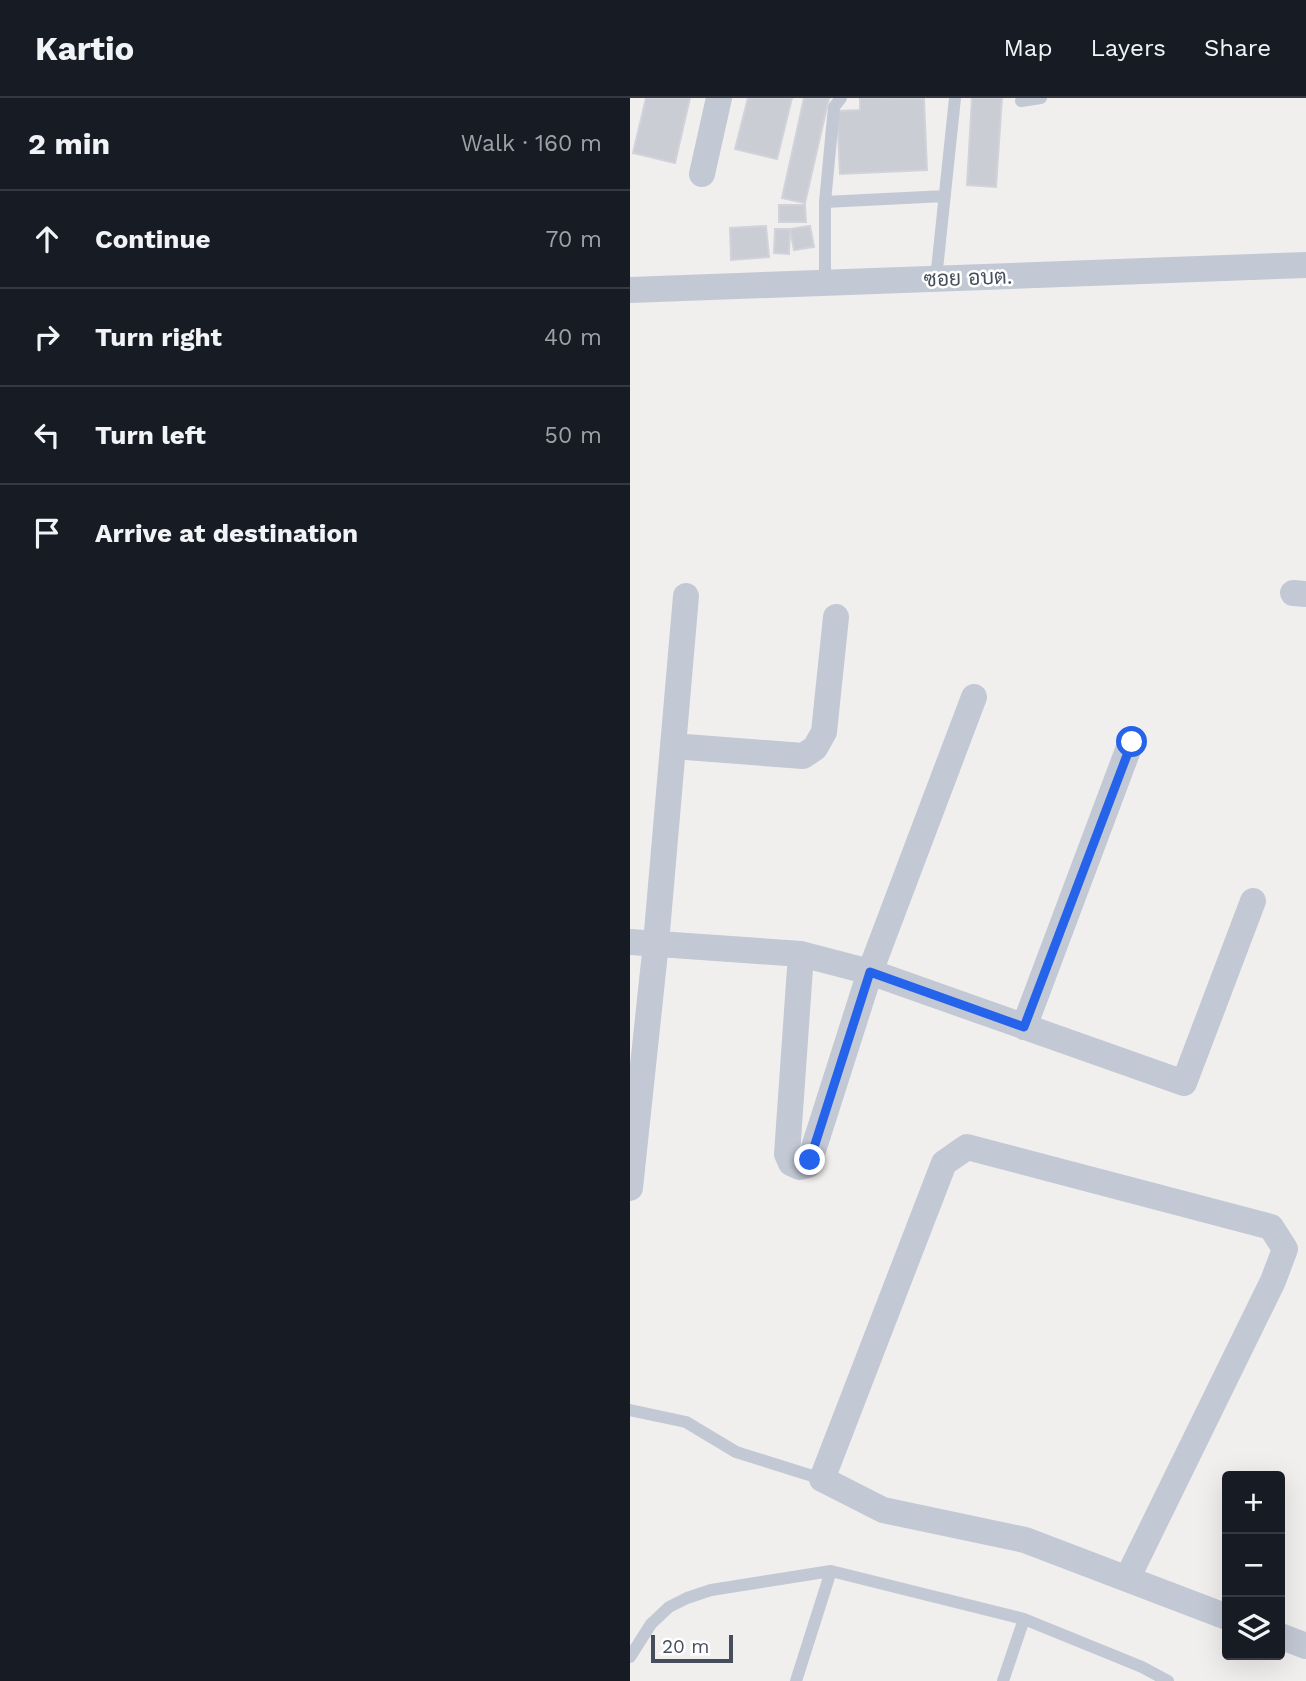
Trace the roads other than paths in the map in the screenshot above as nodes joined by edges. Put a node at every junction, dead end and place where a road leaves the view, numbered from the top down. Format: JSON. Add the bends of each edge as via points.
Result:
{"nodes":[{"id":1,"x":719,"y":98,"type":"edge"},
{"id":2,"x":841,"y":98,"type":"edge"},
{"id":3,"x":955,"y":98,"type":"edge"},
{"id":4,"x":1041,"y":98,"type":"edge"},
{"id":5,"x":1021,"y":102,"type":"dead end"},
{"id":6,"x":702,"y":174,"type":"dead end"},
{"id":7,"x":945,"y":196,"type":"junction"},
{"id":8,"x":825,"y":202,"type":"junction"},
{"id":9,"x":1306,"y":265,"type":"edge"},
{"id":10,"x":936,"y":280,"type":"junction"},
{"id":11,"x":825,"y":284,"type":"junction"},
{"id":12,"x":630,"y":290,"type":"edge"},
{"id":13,"x":686,"y":596,"type":"dead end"},
{"id":14,"x":836,"y":617,"type":"dead end"},
{"id":15,"x":974,"y":697,"type":"dead end"},
{"id":16,"x":1132,"y":742,"type":"dead end"},
{"id":17,"x":673,"y":746,"type":"junction"},
{"id":18,"x":1253,"y":901,"type":"dead end"},
{"id":19,"x":643,"y":942,"type":"edge"},
{"id":20,"x":801,"y":954,"type":"junction"},
{"id":21,"x":870,"y":972,"type":"junction"},
{"id":22,"x":1024,"y":1027,"type":"junction"},
{"id":23,"x":630,"y":1188,"type":"edge"},
{"id":24,"x":630,"y":1410,"type":"edge"},
{"id":25,"x":822,"y":1479,"type":"junction"},
{"id":26,"x":831,"y":1572,"type":"junction"},
{"id":27,"x":1127,"y":1579,"type":"junction"},
{"id":28,"x":1222,"y":1615,"type":"edge"},
{"id":29,"x":1024,"y":1619,"type":"junction"},
{"id":30,"x":1285,"y":1638,"type":"edge"},
{"id":31,"x":1306,"y":1646,"type":"edge"},
{"id":32,"x":630,"y":1657,"type":"edge"},
{"id":33,"x":796,"y":1681,"type":"edge"},
{"id":34,"x":1003,"y":1681,"type":"edge"},
{"id":35,"x":1168,"y":1681,"type":"edge"}],
"edges":[{"from":1,"to":6,"type":"street"},
{"from":2,"to":8,"type":"lane","via":[[834,107]]},
{"from":3,"to":7,"type":"lane"},
{"from":4,"to":5,"type":"lane"},
{"from":7,"to":8,"type":"lane"},
{"from":7,"to":10,"type":"lane"},
{"from":8,"to":11,"type":"lane"},
{"from":9,"to":10,"type":"street","name":"ซอย อบต."},
{"from":10,"to":11,"type":"street","name":"ซอย อบต."},
{"from":11,"to":12,"type":"street","name":"ซอย อบต."},
{"from":13,"to":17,"type":"street"},
{"from":14,"to":17,"type":"street","via":[[824,732],[815,748],[803,756]]},
{"from":15,"to":21,"type":"street"},
{"from":16,"to":22,"type":"street"},
{"from":17,"to":19,"type":"street"},
{"from":18,"to":22,"type":"street","via":[[1184,1083]]},
{"from":19,"to":20,"type":"street"},
{"from":19,"to":23,"type":"street"},
{"from":20,"to":21,"type":"street"},
{"from":20,"to":21,"type":"street","via":[[787,1154],[795,1166],[804,1167],[810,1160]]},
{"from":21,"to":22,"type":"street"},
{"from":24,"to":25,"type":"lane","via":[[686,1422],[736,1451]]},
{"from":25,"to":27,"type":"street","via":[[883,1510],[1025,1540]]},
{"from":25,"to":27,"type":"street","via":[[944,1163],[967,1147],[1270,1227],[1285,1249],[1273,1281]]},
{"from":26,"to":29,"type":"lane"},
{"from":26,"to":32,"type":"lane","via":[[710,1590],[687,1598],[651,1624]]},
{"from":26,"to":33,"type":"lane"},
{"from":27,"to":28,"type":"street"},
{"from":29,"to":34,"type":"lane"},
{"from":29,"to":35,"type":"lane"},
{"from":30,"to":31,"type":"street"}]}
